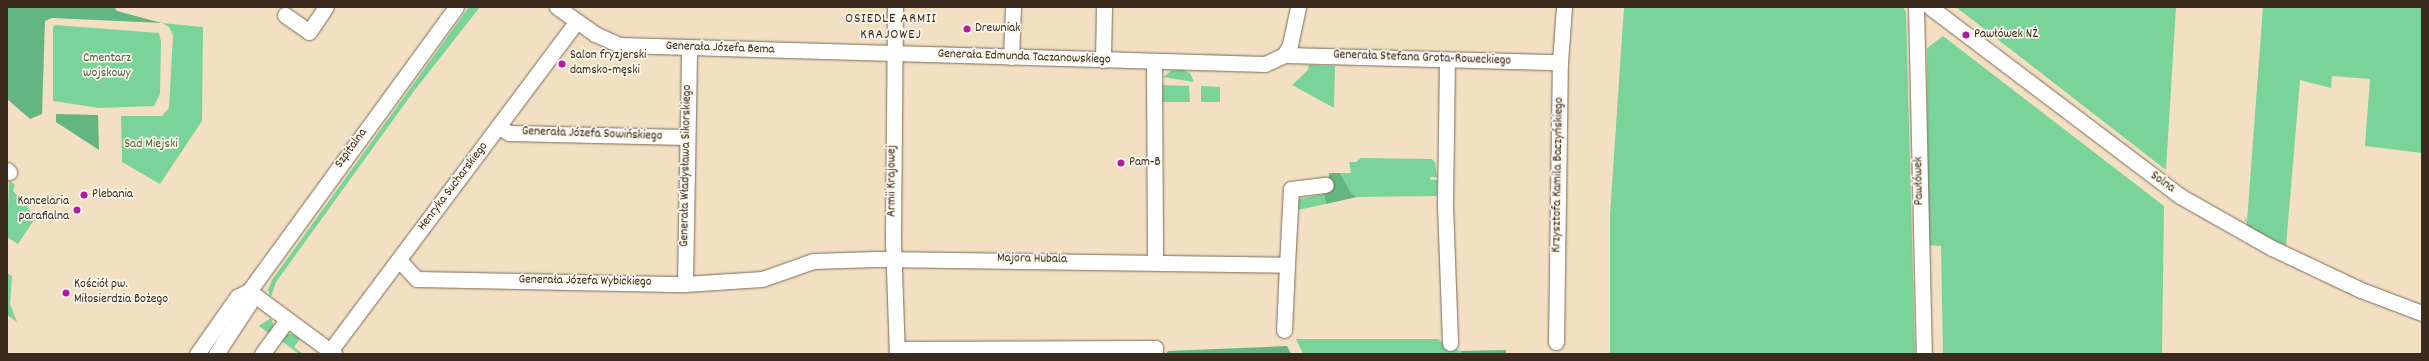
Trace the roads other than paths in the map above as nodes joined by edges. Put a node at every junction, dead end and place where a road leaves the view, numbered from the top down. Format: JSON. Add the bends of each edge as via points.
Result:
{"nodes":[{"id":1,"x":326,"y":7,"type":"edge"},
{"id":2,"x":456,"y":7,"type":"edge"},
{"id":3,"x":556,"y":7,"type":"edge"},
{"id":4,"x":895,"y":7,"type":"edge"},
{"id":5,"x":1013,"y":7,"type":"edge"},
{"id":6,"x":1104,"y":7,"type":"edge"},
{"id":7,"x":1298,"y":7,"type":"edge"},
{"id":8,"x":1564,"y":7,"type":"edge"},
{"id":9,"x":1916,"y":7,"type":"edge"},
{"id":10,"x":1930,"y":7,"type":"edge"},
{"id":11,"x":285,"y":15,"type":"dead end"},
{"id":12,"x":576,"y":22,"type":"junction"},
{"id":13,"x":689,"y":49,"type":"junction"},
{"id":14,"x":894,"y":54,"type":"junction"},
{"id":15,"x":1284,"y":55,"type":"junction"},
{"id":16,"x":1011,"y":58,"type":"junction"},
{"id":17,"x":1103,"y":60,"type":"junction"},
{"id":18,"x":1447,"y":60,"type":"junction"},
{"id":19,"x":1154,"y":61,"type":"junction"},
{"id":20,"x":1560,"y":62,"type":"junction"},
{"id":21,"x":499,"y":127,"type":"junction"},
{"id":22,"x":686,"y":137,"type":"junction"},
{"id":23,"x":1326,"y":185,"type":"dead end"},
{"id":24,"x":893,"y":259,"type":"junction"},
{"id":25,"x":398,"y":260,"type":"junction"},
{"id":26,"x":1155,"y":262,"type":"junction"},
{"id":27,"x":1287,"y":265,"type":"junction"},
{"id":28,"x":778,"y":273,"type":"joint"},
{"id":29,"x":685,"y":284,"type":"junction"},
{"id":30,"x":249,"y":291,"type":"junction"},
{"id":31,"x":2422,"y":313,"type":"edge"},
{"id":32,"x":287,"y":320,"type":"junction"},
{"id":33,"x":1284,"y":330,"type":"dead end"},
{"id":34,"x":1556,"y":342,"type":"dead end"},
{"id":35,"x":1450,"y":344,"type":"dead end"},
{"id":36,"x":897,"y":351,"type":"edge"},
{"id":37,"x":332,"y":352,"type":"edge"},
{"id":38,"x":197,"y":354,"type":"edge"},
{"id":39,"x":216,"y":354,"type":"edge"},
{"id":40,"x":262,"y":354,"type":"edge"},
{"id":41,"x":1155,"y":354,"type":"edge"},
{"id":42,"x":1924,"y":354,"type":"edge"}],
"edges":[{"from":1,"to":11,"type":"street","via":[[309,32]]},
{"from":2,"to":30,"type":"street","name":"Szpitalna"},
{"from":3,"to":12,"type":"street","name":"Generała Józefa Bema"},
{"from":4,"to":14,"type":"street","name":"Armii Krajowej"},
{"from":5,"to":16,"type":"street"},
{"from":6,"to":17,"type":"street"},
{"from":7,"to":15,"type":"street","via":[[1290,45]]},
{"from":8,"to":20,"type":"street","name":"Krzysztofa Kamila Baczyńskiego"},
{"from":9,"to":42,"type":"street","name":"Pawłówek"},
{"from":10,"to":31,"type":"street","name":"Solna","via":[[2180,196],[2272,248],[2361,290]]},
{"from":12,"to":13,"type":"street","name":"Generała Józefa Bema","via":[[620,45]]},
{"from":12,"to":21,"type":"street","name":"Henryka Sucharskiego"},
{"from":13,"to":14,"type":"street","name":"Generała Józefa Bema"},
{"from":13,"to":22,"type":"street","name":"Generała Władysława Sikorskiego"},
{"from":14,"to":16,"type":"street","name":"Generała Edmunda Taczanowskiego"},
{"from":14,"to":24,"type":"street","name":"Armii Krajowej"},
{"from":15,"to":18,"type":"street","name":"Generała Stefana Grota-Roweckiego"},
{"from":15,"to":19,"type":"street","name":"Generała Edmunda Taczanowskiego","via":[[1265,64]]},
{"from":16,"to":17,"type":"street","name":"Generała Edmunda Taczanowskiego"},
{"from":17,"to":19,"type":"street","name":"Generała Edmunda Taczanowskiego"},
{"from":18,"to":20,"type":"street","name":"Generała Stefana Grota-Roweckiego"},
{"from":18,"to":35,"type":"street","via":[[1444,206]]},
{"from":19,"to":26,"type":"street"},
{"from":20,"to":34,"type":"street","name":"Krzysztofa Kamila Baczyńskiego"},
{"from":21,"to":22,"type":"street","name":"Generała Józefa Sowińskiego","via":[[509,133]]},
{"from":21,"to":25,"type":"street","name":"Henryka Sucharskiego"},
{"from":22,"to":29,"type":"street","name":"Generała Władysława Sikorskiego"},
{"from":23,"to":27,"type":"street","via":[[1291,189]]},
{"from":24,"to":26,"type":"street","name":"Majora Hubala"},
{"from":24,"to":28,"type":"street","name":"Majora Hubala","via":[[813,261]]},
{"from":24,"to":36,"type":"street","name":"Armii Krajowej"},
{"from":25,"to":29,"type":"street","name":"Generała Józefa Wybickiego","via":[[418,280]]},
{"from":25,"to":37,"type":"street","name":"Henryka Sucharskiego"},
{"from":26,"to":27,"type":"street","name":"Majora Hubala"},
{"from":27,"to":33,"type":"street"},
{"from":28,"to":29,"type":"street","name":"Generała Józefa Wybickiego","via":[[762,279]]},
{"from":30,"to":32,"type":"street"},
{"from":30,"to":38,"type":"street","name":"Szpitalna","via":[[237,297]]},
{"from":30,"to":39,"type":"street","name":"Szpitalna","via":[[249,304]]},
{"from":32,"to":37,"type":"street"},
{"from":32,"to":40,"type":"street"},
{"from":36,"to":41,"type":"street","via":[[1155,348]]}]}
